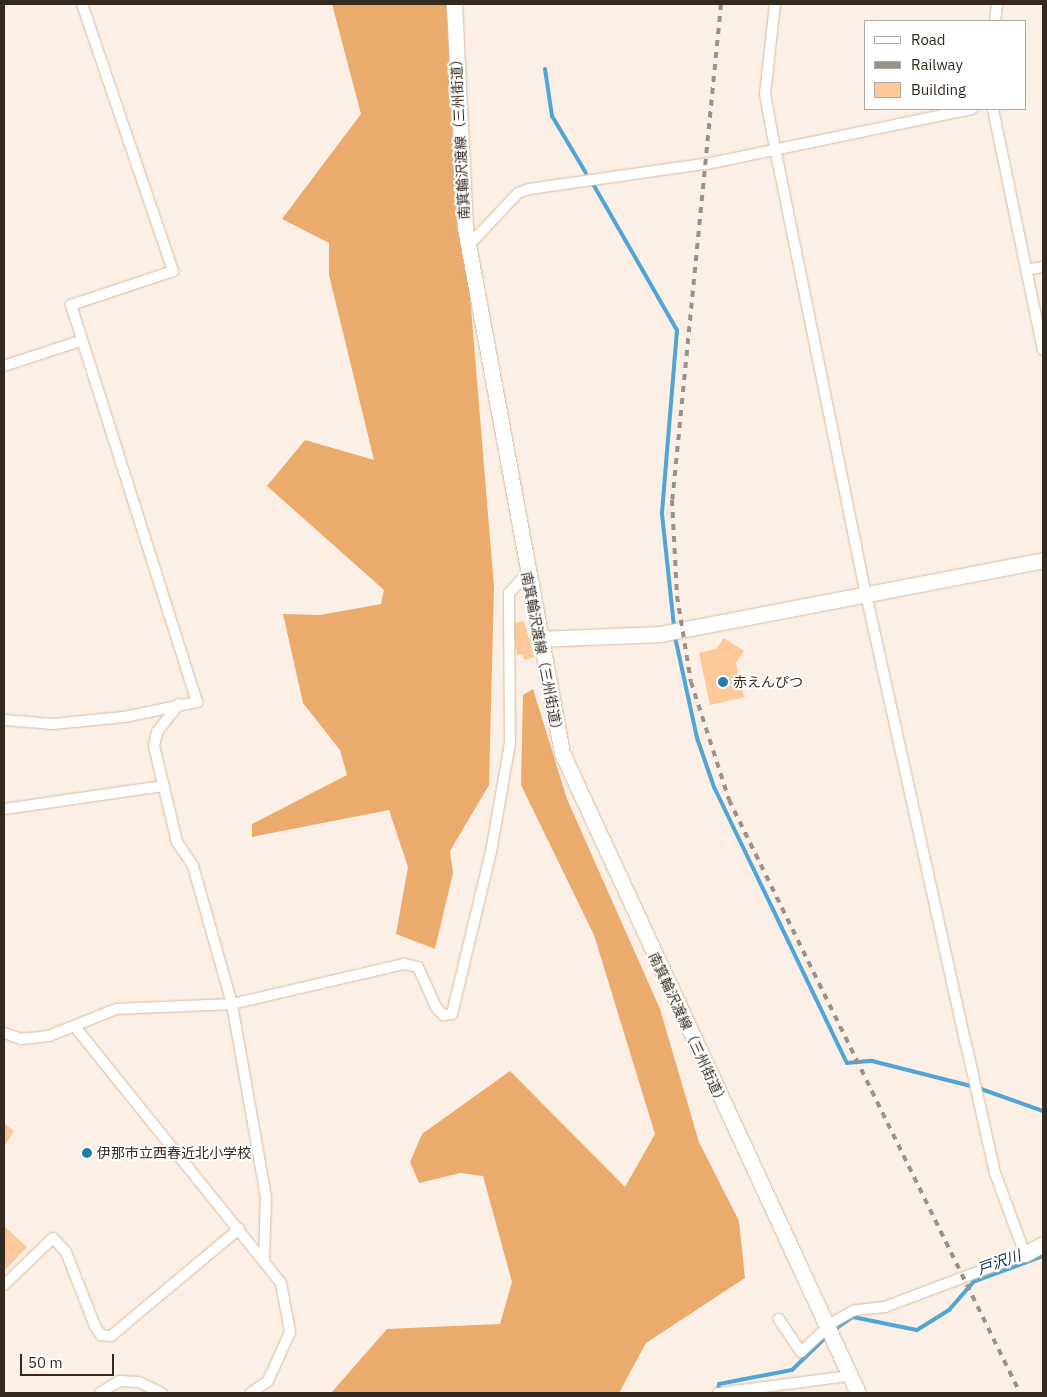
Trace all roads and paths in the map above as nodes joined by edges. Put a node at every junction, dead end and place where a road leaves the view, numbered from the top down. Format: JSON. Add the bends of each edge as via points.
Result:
{"nodes":[{"id":1,"x":82,"y":4,"type":"edge"},
{"id":2,"x":454,"y":4,"type":"edge"},
{"id":3,"x":775,"y":4,"type":"edge"},
{"id":4,"x":997,"y":4,"type":"edge"},
{"id":5,"x":995,"y":20,"type":"edge"},
{"id":6,"x":967,"y":110,"type":"edge"},
{"id":7,"x":993,"y":110,"type":"edge"},
{"id":8,"x":775,"y":148,"type":"junction"},
{"id":9,"x":468,"y":245,"type":"junction"},
{"id":10,"x":1043,"y":267,"type":"edge"},
{"id":11,"x":1027,"y":270,"type":"junction"},
{"id":12,"x":80,"y":340,"type":"junction"},
{"id":13,"x":1043,"y":350,"type":"edge"},
{"id":14,"x":4,"y":366,"type":"edge"},
{"id":15,"x":1043,"y":560,"type":"edge"},
{"id":16,"x":526,"y":575,"type":"junction"},
{"id":17,"x":866,"y":594,"type":"junction"},
{"id":18,"x":538,"y":640,"type":"junction"},
{"id":19,"x":179,"y":704,"type":"junction"},
{"id":20,"x":4,"y":720,"type":"edge"},
{"id":21,"x":163,"y":786,"type":"junction"},
{"id":22,"x":4,"y":809,"type":"edge"},
{"id":23,"x":232,"y":1004,"type":"junction"},
{"id":24,"x":76,"y":1028,"type":"junction"},
{"id":25,"x":4,"y":1033,"type":"edge"},
{"id":26,"x":239,"y":1229,"type":"junction"},
{"id":27,"x":1043,"y":1244,"type":"edge"},
{"id":28,"x":1025,"y":1254,"type":"junction"},
{"id":29,"x":264,"y":1259,"type":"junction"},
{"id":30,"x":4,"y":1285,"type":"edge"},
{"id":31,"x":779,"y":1319,"type":"dead end"},
{"id":32,"x":828,"y":1327,"type":"junction"},
{"id":33,"x":849,"y":1376,"type":"junction"},
{"id":34,"x":100,"y":1393,"type":"edge"},
{"id":35,"x":162,"y":1393,"type":"edge"},
{"id":36,"x":251,"y":1393,"type":"edge"},
{"id":37,"x":718,"y":1393,"type":"edge"},
{"id":38,"x":722,"y":1393,"type":"edge"},
{"id":39,"x":858,"y":1393,"type":"edge"}],
"edges":[{"from":1,"to":12,"type":"street","via":[[173,271],[71,305]]},
{"from":2,"to":9,"type":"main road","name":"南箕輪沢渡線（三州街道）","via":[[461,196]]},
{"from":3,"to":8,"type":"street","via":[[766,94]]},
{"from":4,"to":5,"type":"street"},
{"from":6,"to":8,"type":"street"},
{"from":7,"to":11,"type":"street"},
{"from":8,"to":9,"type":"street","via":[[704,164],[518,193]]},
{"from":8,"to":17,"type":"street"},
{"from":9,"to":16,"type":"main road","name":"南箕輪沢渡線（三州街道）"},
{"from":10,"to":11,"type":"street"},
{"from":11,"to":13,"type":"street"},
{"from":12,"to":14,"type":"street"},
{"from":12,"to":19,"type":"street","via":[[197,702]]},
{"from":15,"to":17,"type":"main road"},
{"from":16,"to":18,"type":"main road","name":"南箕輪沢渡線（三州街道）"},
{"from":16,"to":23,"type":"street","via":[[509,593],[510,743],[491,852],[452,1014],[443,1014],[436,1007],[418,967],[404,964]]},
{"from":17,"to":18,"type":"main road","via":[[660,634]]},
{"from":17,"to":28,"type":"street","via":[[995,1173]]},
{"from":18,"to":32,"type":"main road","name":"南箕輪沢渡線（三州街道）","via":[[554,724],[578,794]]},
{"from":19,"to":20,"type":"street","via":[[124,717],[53,724]]},
{"from":19,"to":21,"type":"street","via":[[158,732],[154,746]]},
{"from":21,"to":22,"type":"street"},
{"from":21,"to":23,"type":"street","via":[[177,842],[193,866]]},
{"from":23,"to":24,"type":"street","via":[[116,1009]]},
{"from":23,"to":29,"type":"street","via":[[266,1197]]},
{"from":24,"to":25,"type":"street","via":[[21,1039]]},
{"from":24,"to":26,"type":"street"},
{"from":26,"to":29,"type":"street"},
{"from":26,"to":30,"type":"street","via":[[111,1336],[101,1335],[94,1326],[66,1252],[53,1238]]},
{"from":27,"to":28,"type":"main road"},
{"from":28,"to":32,"type":"street","via":[[885,1307],[855,1310]]},
{"from":29,"to":36,"type":"street","via":[[281,1283],[290,1332],[268,1381]]},
{"from":31,"to":32,"type":"street","via":[[801,1352]]},
{"from":32,"to":33,"type":"main road","name":"南箕輪沢渡線（三州街道）"},
{"from":33,"to":38,"type":"street"},
{"from":33,"to":39,"type":"main road","name":"南箕輪沢渡線（三州街道）"},
{"from":34,"to":35,"type":"street","via":[[119,1381],[139,1382]]},
{"from":37,"to":38,"type":"street"}]}
